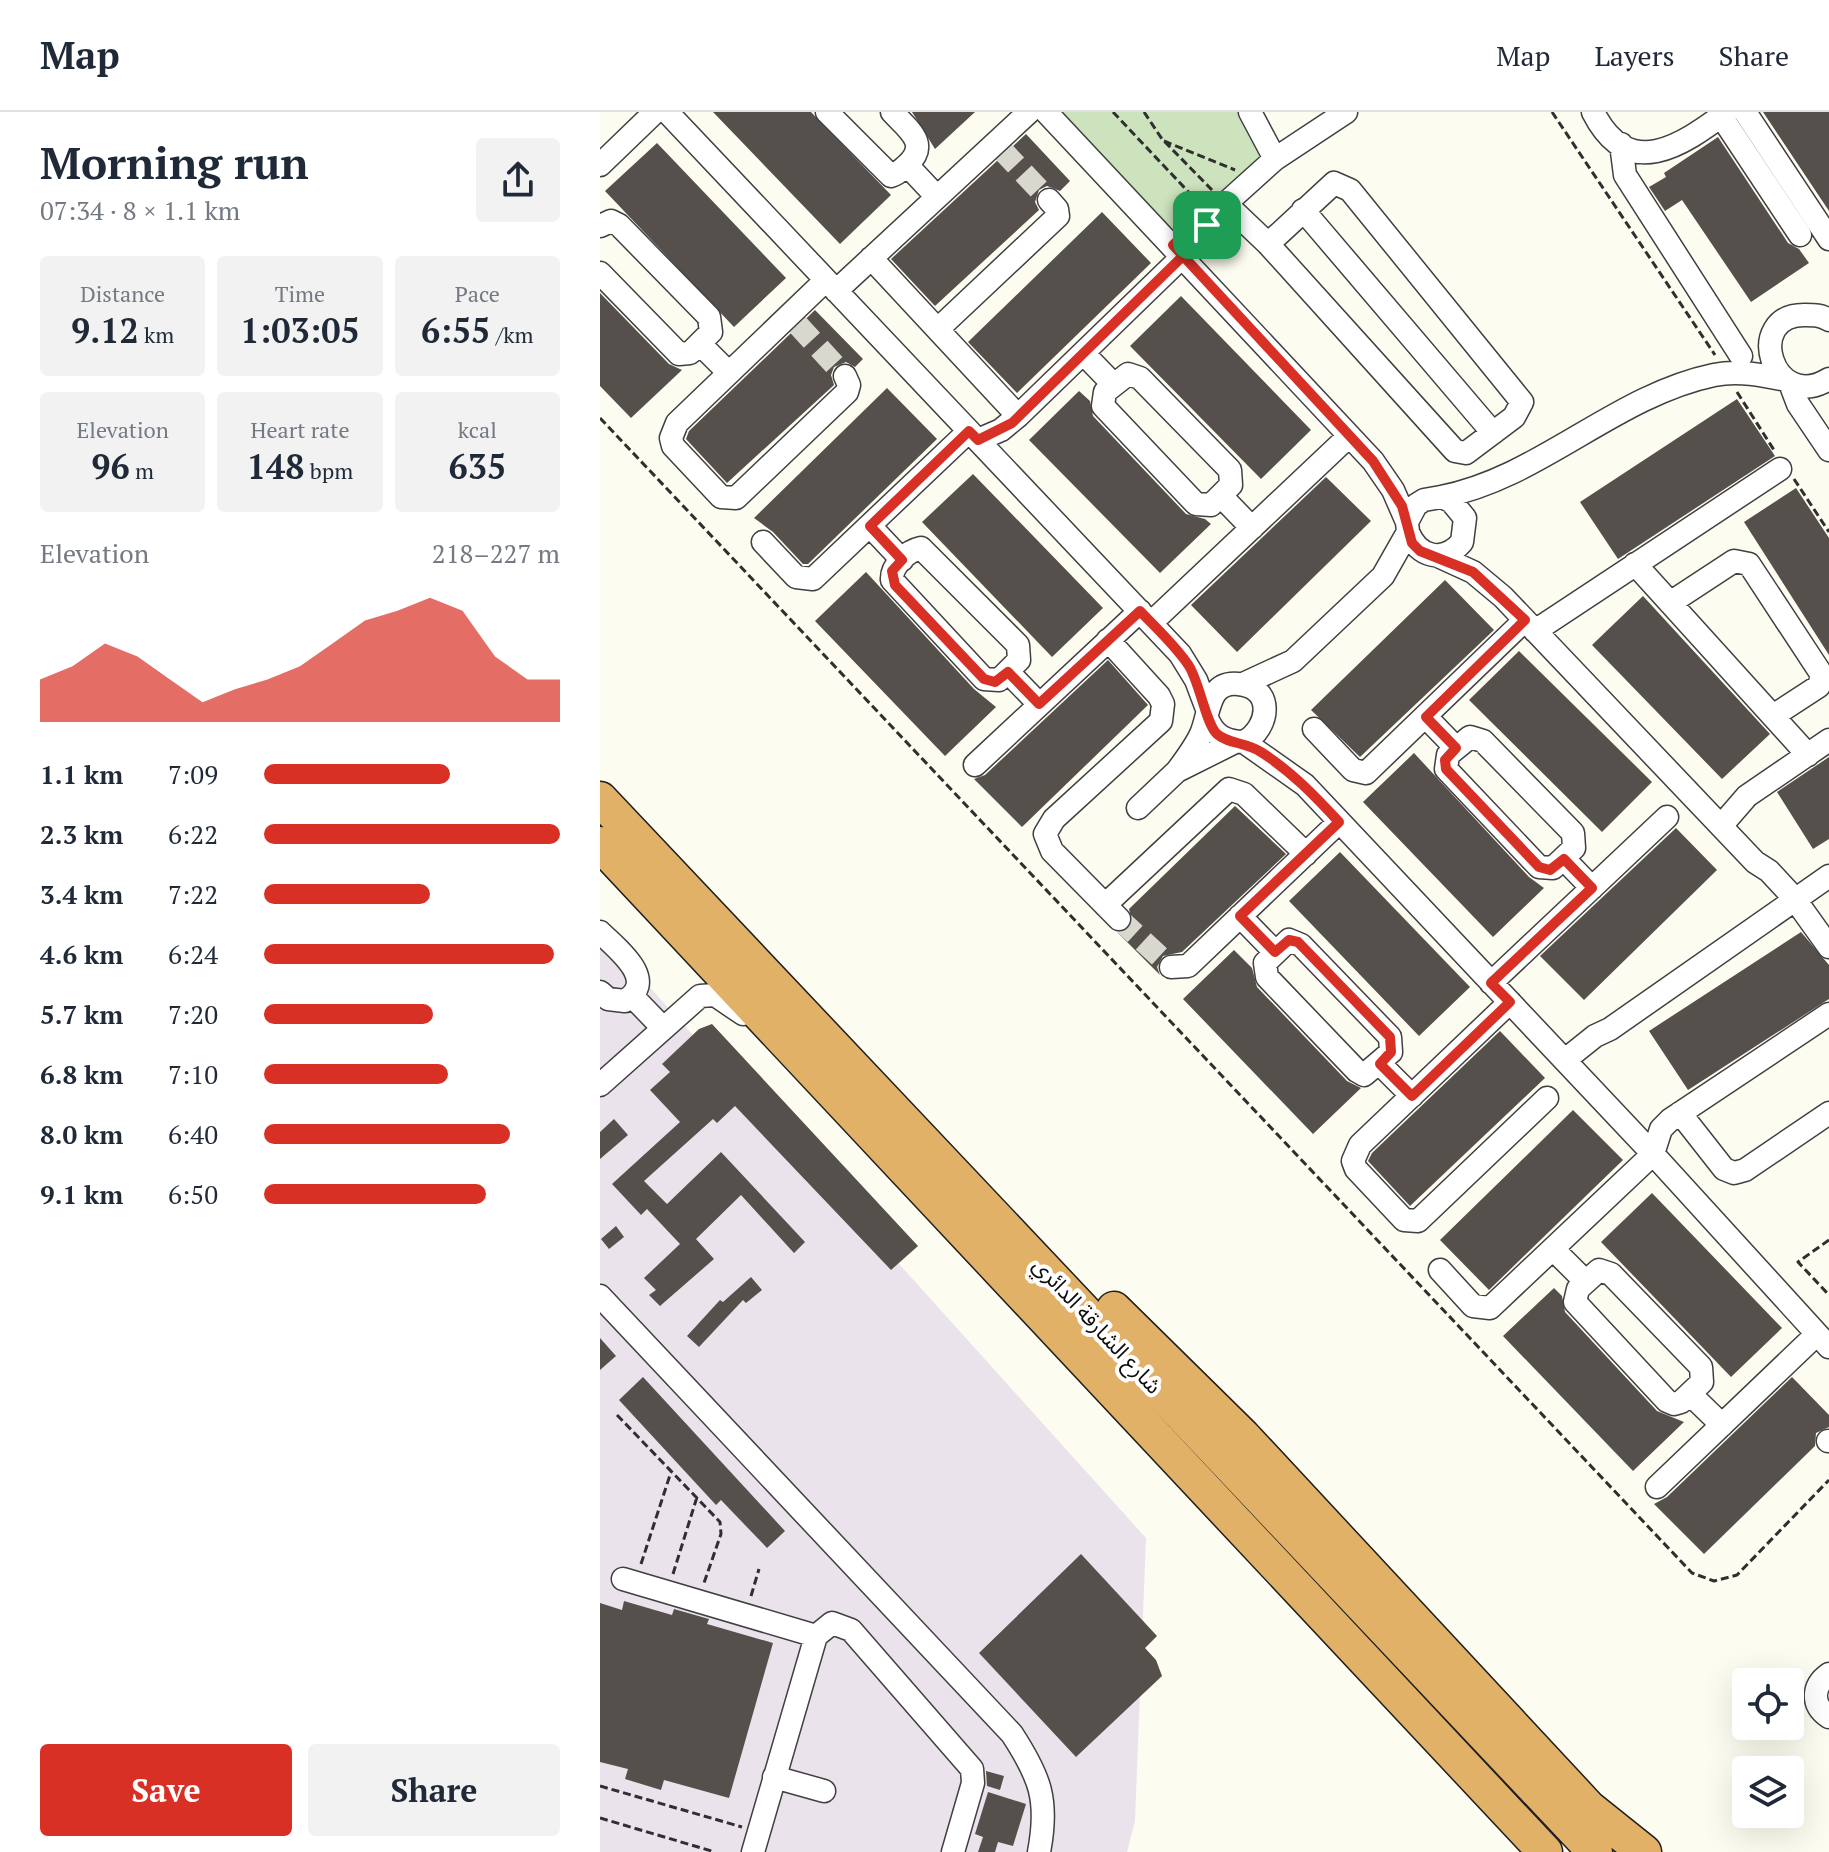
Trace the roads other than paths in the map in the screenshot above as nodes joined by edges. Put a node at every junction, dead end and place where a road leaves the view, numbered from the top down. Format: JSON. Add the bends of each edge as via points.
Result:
{"nodes":[{"id":1,"x":655,"y":112,"type":"edge"},
{"id":2,"x":668,"y":112,"type":"edge"},
{"id":3,"x":827,"y":112,"type":"edge"},
{"id":4,"x":892,"y":112,"type":"edge"},
{"id":5,"x":1029,"y":112,"type":"edge"},
{"id":6,"x":1046,"y":112,"type":"edge"},
{"id":7,"x":1346,"y":112,"type":"edge"},
{"id":8,"x":1593,"y":112,"type":"edge"},
{"id":9,"x":1606,"y":112,"type":"edge"},
{"id":10,"x":1745,"y":112,"type":"edge"},
{"id":11,"x":1724,"y":113,"type":"edge"},
{"id":12,"x":1252,"y":115,"type":"edge"},
{"id":13,"x":1621,"y":144,"type":"junction"},
{"id":14,"x":1280,"y":156,"type":"junction"},
{"id":15,"x":600,"y":165,"type":"edge"},
{"id":16,"x":907,"y":165,"type":"junction"},
{"id":17,"x":937,"y":197,"type":"junction"},
{"id":18,"x":1049,"y":200,"type":"dead end"},
{"id":19,"x":1218,"y":210,"type":"junction"},
{"id":20,"x":1303,"y":210,"type":"junction"},
{"id":21,"x":600,"y":226,"type":"edge"},
{"id":22,"x":1800,"y":235,"type":"dead end"},
{"id":23,"x":1829,"y":239,"type":"edge"},
{"id":24,"x":1268,"y":244,"type":"junction"},
{"id":25,"x":1178,"y":250,"type":"junction"},
{"id":26,"x":871,"y":258,"type":"junction"},
{"id":27,"x":600,"y":273,"type":"edge"},
{"id":28,"x":831,"y":285,"type":"junction"},
{"id":29,"x":1823,"y":312,"type":"edge"},
{"id":30,"x":938,"y":329,"type":"junction"},
{"id":31,"x":1773,"y":333,"type":"junction"},
{"id":32,"x":700,"y":344,"type":"junction"},
{"id":33,"x":1083,"y":353,"type":"junction"},
{"id":34,"x":1727,"y":368,"type":"junction"},
{"id":35,"x":729,"y":373,"type":"junction"},
{"id":36,"x":845,"y":376,"type":"dead end"},
{"id":37,"x":1829,"y":379,"type":"edge"},
{"id":38,"x":1788,"y":382,"type":"junction"},
{"id":39,"x":1113,"y":384,"type":"junction"},
{"id":40,"x":1018,"y":416,"type":"junction"},
{"id":41,"x":1493,"y":433,"type":"junction"},
{"id":42,"x":974,"y":436,"type":"junction"},
{"id":43,"x":1349,"y":436,"type":"junction"},
{"id":44,"x":1829,"y":450,"type":"edge"},
{"id":45,"x":1373,"y":461,"type":"junction"},
{"id":46,"x":1783,"y":467,"type":"road end"},
{"id":47,"x":1515,"y":472,"type":"junction"},
{"id":48,"x":1221,"y":496,"type":"junction"},
{"id":49,"x":1438,"y":497,"type":"junction"},
{"id":50,"x":870,"y":526,"type":"junction"},
{"id":51,"x":1408,"y":527,"type":"junction"},
{"id":52,"x":1252,"y":528,"type":"junction"},
{"id":53,"x":1466,"y":531,"type":"junction"},
{"id":54,"x":763,"y":542,"type":"dead end"},
{"id":55,"x":1434,"y":556,"type":"junction"},
{"id":56,"x":902,"y":560,"type":"junction"},
{"id":57,"x":1635,"y":564,"type":"junction"},
{"id":58,"x":1383,"y":576,"type":"junction"},
{"id":59,"x":1503,"y":597,"type":"junction"},
{"id":60,"x":1670,"y":603,"type":"junction"},
{"id":61,"x":1145,"y":617,"type":"junction"},
{"id":62,"x":1530,"y":626,"type":"junction"},
{"id":63,"x":1108,"y":640,"type":"junction"},
{"id":64,"x":1180,"y":654,"type":"junction"},
{"id":65,"x":1293,"y":661,"type":"junction"},
{"id":66,"x":1008,"y":672,"type":"junction"},
{"id":67,"x":1238,"y":684,"type":"junction"},
{"id":68,"x":1039,"y":704,"type":"junction"},
{"id":69,"x":1207,"y":713,"type":"junction"},
{"id":70,"x":1773,"y":716,"type":"junction"},
{"id":71,"x":1265,"y":717,"type":"junction"},
{"id":72,"x":1426,"y":717,"type":"junction"},
{"id":73,"x":1314,"y":729,"type":"dead end"},
{"id":74,"x":1829,"y":740,"type":"edge"},
{"id":75,"x":1240,"y":742,"type":"junction"},
{"id":76,"x":1456,"y":748,"type":"junction"},
{"id":77,"x":1808,"y":755,"type":"junction"},
{"id":78,"x":975,"y":765,"type":"dead end"},
{"id":79,"x":1177,"y":771,"type":"junction"},
{"id":80,"x":1305,"y":785,"type":"junction"},
{"id":81,"x":600,"y":799,"type":"edge"},
{"id":82,"x":1138,"y":808,"type":"dead end"},
{"id":83,"x":1667,"y":817,"type":"dead end"},
{"id":84,"x":1339,"y":822,"type":"junction"},
{"id":85,"x":1721,"y":826,"type":"junction"},
{"id":86,"x":600,"y":844,"type":"edge"},
{"id":87,"x":1306,"y":854,"type":"junction"},
{"id":88,"x":1564,"y":859,"type":"junction"},
{"id":89,"x":1829,"y":876,"type":"edge"},
{"id":90,"x":1592,"y":888,"type":"junction"},
{"id":91,"x":1789,"y":902,"type":"junction"},
{"id":92,"x":1240,"y":916,"type":"junction"},
{"id":93,"x":600,"y":932,"type":"edge"},
{"id":94,"x":1829,"y":947,"type":"edge"},
{"id":95,"x":1275,"y":952,"type":"junction"},
{"id":96,"x":1171,"y":967,"type":"dead end"},
{"id":97,"x":1491,"y":983,"type":"junction"},
{"id":98,"x":600,"y":992,"type":"edge"},
{"id":99,"x":632,"y":996,"type":"junction"},
{"id":100,"x":1510,"y":1002,"type":"junction"},
{"id":101,"x":1829,"y":1014,"type":"edge"},
{"id":102,"x":768,"y":1022,"type":"junction"},
{"id":103,"x":663,"y":1028,"type":"junction"},
{"id":104,"x":1380,"y":1064,"type":"junction"},
{"id":105,"x":1569,"y":1065,"type":"junction"},
{"id":106,"x":600,"y":1085,"type":"edge"},
{"id":107,"x":1412,"y":1096,"type":"junction"},
{"id":108,"x":1547,"y":1098,"type":"dead end"},
{"id":109,"x":1680,"y":1113,"type":"junction"},
{"id":110,"x":1829,"y":1113,"type":"edge"},
{"id":111,"x":911,"y":1127,"type":"junction"},
{"id":112,"x":1653,"y":1154,"type":"junction"},
{"id":113,"x":1553,"y":1249,"type":"junction"},
{"id":114,"x":1440,"y":1270,"type":"dead end"},
{"id":115,"x":1585,"y":1281,"type":"junction"},
{"id":116,"x":600,"y":1296,"type":"edge"},
{"id":117,"x":1823,"y":1341,"type":"edge"},
{"id":118,"x":1690,"y":1394,"type":"junction"},
{"id":119,"x":1722,"y":1425,"type":"junction"},
{"id":120,"x":1657,"y":1487,"type":"dead end"},
{"id":121,"x":629,"y":1581,"type":"road end"},
{"id":122,"x":816,"y":1636,"type":"junction"},
{"id":123,"x":1829,"y":1674,"type":"edge"},
{"id":124,"x":1829,"y":1717,"type":"edge"},
{"id":125,"x":774,"y":1777,"type":"junction"},
{"id":126,"x":824,"y":1791,"type":"dead end"},
{"id":127,"x":1047,"y":1822,"type":"junction"},
{"id":128,"x":756,"y":1842,"type":"edge"},
{"id":129,"x":953,"y":1852,"type":"edge"},
{"id":130,"x":1039,"y":1852,"type":"edge"},
{"id":131,"x":1050,"y":1852,"type":"edge"},
{"id":132,"x":1545,"y":1852,"type":"edge"},
{"id":133,"x":1595,"y":1852,"type":"edge"},
{"id":134,"x":1644,"y":1852,"type":"edge"}],
"edges":[{"from":1,"to":15,"type":"street"},
{"from":2,"to":28,"type":"street"},
{"from":3,"to":16,"type":"street","via":[[887,175]]},
{"from":4,"to":16,"type":"street","via":[[919,143]]},
{"from":5,"to":17,"type":"street"},
{"from":6,"to":25,"type":"street"},
{"from":7,"to":14,"type":"street"},
{"from":8,"to":13,"type":"street"},
{"from":9,"to":11,"type":"street","via":[[1630,133],[1653,138],[1676,135]]},
{"from":10,"to":23,"type":"street"},
{"from":11,"to":13,"type":"street","via":[[1670,150],[1645,151]]},
{"from":11,"to":22,"type":"street"},
{"from":12,"to":14,"type":"street"},
{"from":13,"to":34,"type":"street","via":[[1625,175]]},
{"from":14,"to":19,"type":"street"},
{"from":16,"to":17,"type":"street"},
{"from":17,"to":26,"type":"street"},
{"from":18,"to":30,"type":"street","via":[[1058,216]]},
{"from":19,"to":24,"type":"street"},
{"from":19,"to":25,"type":"street"},
{"from":20,"to":24,"type":"street"},
{"from":20,"to":41,"type":"street"},
{"from":20,"to":41,"type":"street","via":[[1334,183],[1350,190],[1522,402],[1514,417]]},
{"from":21,"to":32,"type":"street","via":[[611,221],[619,225],[709,317],[711,332]]},
{"from":24,"to":41,"type":"street","via":[[1455,451],[1466,453]]},
{"from":25,"to":33,"type":"street"},
{"from":25,"to":43,"type":"street"},
{"from":26,"to":28,"type":"street"},
{"from":26,"to":30,"type":"street"},
{"from":27,"to":32,"type":"street","via":[[679,354]]},
{"from":28,"to":35,"type":"street"},
{"from":28,"to":42,"type":"street"},
{"from":29,"to":31,"type":"street","via":[[1792,315]]},
{"from":30,"to":40,"type":"street"},
{"from":31,"to":34,"type":"street"},
{"from":31,"to":38,"type":"street","via":[[1773,364]]},
{"from":32,"to":35,"type":"street"},
{"from":33,"to":39,"type":"street"},
{"from":33,"to":40,"type":"street"},
{"from":34,"to":38,"type":"street"},
{"from":34,"to":47,"type":"street","via":[[1636,405]]},
{"from":35,"to":36,"type":"street","via":[[677,423],[671,438],[678,453],[728,499],[741,493],[847,392]]},
{"from":37,"to":38,"type":"street","via":[[1811,386]]},
{"from":38,"to":44,"type":"street"},
{"from":39,"to":48,"type":"street","via":[[1128,374],[1137,375],[1230,470],[1231,485]]},
{"from":39,"to":48,"type":"street","via":[[1102,396],[1103,406],[1196,504],[1207,507]]},
{"from":40,"to":42,"type":"street"},
{"from":42,"to":50,"type":"street"},
{"from":42,"to":61,"type":"street"},
{"from":43,"to":45,"type":"street"},
{"from":43,"to":52,"type":"street"},
{"from":45,"to":49,"type":"street"},
{"from":45,"to":51,"type":"street","via":[[1393,490]]},
{"from":46,"to":57,"type":"street"},
{"from":47,"to":49,"type":"street","via":[[1480,488]]},
{"from":47,"to":53,"type":"street","via":[[1488,498]]},
{"from":48,"to":52,"type":"street"},
{"from":49,"to":51,"type":"street","via":[[1416,505]]},
{"from":49,"to":53,"type":"street","via":[[1460,508]]},
{"from":50,"to":54,"type":"street","via":[[807,581],[796,577]]},
{"from":50,"to":56,"type":"street"},
{"from":51,"to":55,"type":"street","via":[[1420,551]]},
{"from":51,"to":58,"type":"street"},
{"from":52,"to":61,"type":"street"},
{"from":53,"to":55,"type":"street","via":[[1456,549]]},
{"from":53,"to":59,"type":"street"},
{"from":55,"to":58,"type":"street"},
{"from":55,"to":59,"type":"street","via":[[1473,572]]},
{"from":56,"to":66,"type":"street","via":[[892,571],[895,585],[984,679],[995,682]]},
{"from":56,"to":66,"type":"street","via":[[916,548],[925,549],[1018,645],[1019,660]]},
{"from":57,"to":60,"type":"street"},
{"from":57,"to":62,"type":"street"},
{"from":58,"to":65,"type":"street"},
{"from":59,"to":62,"type":"street"},
{"from":60,"to":70,"type":"street"},
{"from":60,"to":70,"type":"street","via":[[1727,564],[1749,564],[1822,675],[1819,686]]},
{"from":61,"to":63,"type":"street"},
{"from":61,"to":64,"type":"street"},
{"from":62,"to":72,"type":"street"},
{"from":62,"to":85,"type":"street"},
{"from":63,"to":68,"type":"street"},
{"from":63,"to":87,"type":"street","via":[[1159,696],[1164,713],[1156,728],[1048,826],[1047,843],[1071,870],[1112,912],[1229,789],[1244,794]]},
{"from":64,"to":67,"type":"street"},
{"from":64,"to":69,"type":"street"},
{"from":65,"to":67,"type":"street"},
{"from":65,"to":71,"type":"street"},
{"from":66,"to":68,"type":"street"},
{"from":67,"to":69,"type":"street","via":[[1216,691]]},
{"from":67,"to":71,"type":"street","via":[[1259,694]]},
{"from":68,"to":78,"type":"street"},
{"from":69,"to":75,"type":"street","via":[[1217,735]]},
{"from":69,"to":79,"type":"street"},
{"from":70,"to":77,"type":"street"},
{"from":71,"to":75,"type":"street","via":[[1260,730]]},
{"from":71,"to":80,"type":"street"},
{"from":72,"to":73,"type":"street","via":[[1362,774]]},
{"from":72,"to":76,"type":"street"},
{"from":74,"to":77,"type":"street"},
{"from":75,"to":79,"type":"street"},
{"from":75,"to":80,"type":"street"},
{"from":76,"to":88,"type":"street","via":[[1445,760],[1446,769],[1539,867],[1550,870]]},
{"from":76,"to":88,"type":"street","via":[[1470,737],[1479,738],[1573,833],[1574,848]]},
{"from":77,"to":85,"type":"street","via":[[1747,796]]},
{"from":79,"to":82,"type":"street"},
{"from":80,"to":84,"type":"street"},
{"from":81,"to":111,"type":"highway","name":"شارع الشارقة الدائري"},
{"from":83,"to":90,"type":"street"},
{"from":84,"to":87,"type":"street"},
{"from":84,"to":97,"type":"street"},
{"from":85,"to":91,"type":"street","via":[[1769,871]]},
{"from":86,"to":102,"type":"highway","name":"شارع الشارقة الدائري"},
{"from":87,"to":92,"type":"street"},
{"from":88,"to":90,"type":"street"},
{"from":89,"to":91,"type":"street"},
{"from":90,"to":97,"type":"street"},
{"from":91,"to":94,"type":"street"},
{"from":91,"to":105,"type":"street","via":[[1610,1029],[1601,1044]]},
{"from":92,"to":95,"type":"street"},
{"from":92,"to":96,"type":"street","via":[[1188,966]]},
{"from":93,"to":99,"type":"street","via":[[637,973]]},
{"from":95,"to":104,"type":"street","via":[[1265,963],[1267,977],[1357,1071],[1367,1074]]},
{"from":95,"to":104,"type":"street","via":[[1289,940],[1298,942],[1390,1037],[1391,1052]]},
{"from":97,"to":100,"type":"street"},
{"from":98,"to":99,"type":"street","via":[[616,1002]]},
{"from":99,"to":103,"type":"street"},
{"from":100,"to":105,"type":"street"},
{"from":100,"to":107,"type":"street"},
{"from":101,"to":109,"type":"street"},
{"from":102,"to":103,"type":"street","via":[[709,995],[695,999]]},
{"from":102,"to":132,"type":"highway","name":"شارع الشارقة الدائري"},
{"from":103,"to":106,"type":"street"},
{"from":104,"to":107,"type":"street"},
{"from":105,"to":112,"type":"street"},
{"from":107,"to":108,"type":"street","via":[[1360,1145],[1353,1161],[1398,1216],[1411,1222],[1424,1216]]},
{"from":109,"to":110,"type":"street","via":[[1724,1169],[1734,1173]]},
{"from":109,"to":112,"type":"street","via":[[1661,1129]]},
{"from":111,"to":133,"type":"highway","name":"شارع الشارقة الدائري"},
{"from":111,"to":134,"type":"highway","via":[[1031,1230],[1195,1387],[1589,1808]]},
{"from":112,"to":113,"type":"street"},
{"from":112,"to":117,"type":"street"},
{"from":113,"to":114,"type":"street","via":[[1485,1310],[1473,1306]]},
{"from":113,"to":115,"type":"street"},
{"from":115,"to":118,"type":"street","via":[[1575,1293],[1577,1306],[1667,1401],[1678,1404]]},
{"from":115,"to":118,"type":"street","via":[[1599,1270],[1608,1271],[1701,1367],[1702,1382]]},
{"from":116,"to":127,"type":"street","via":[[1034,1752],[1053,1788]]},
{"from":117,"to":119,"type":"street"},
{"from":118,"to":119,"type":"street"},
{"from":119,"to":120,"type":"street"},
{"from":121,"to":122,"type":"street"},
{"from":122,"to":125,"type":"street"},
{"from":122,"to":129,"type":"street","via":[[832,1623],[851,1630],[970,1766],[973,1783]]},
{"from":123,"to":124,"type":"street","via":[[1815,1696]]},
{"from":125,"to":126,"type":"street"},
{"from":125,"to":128,"type":"street"},
{"from":127,"to":130,"type":"street"},
{"from":127,"to":131,"type":"street"}]}
